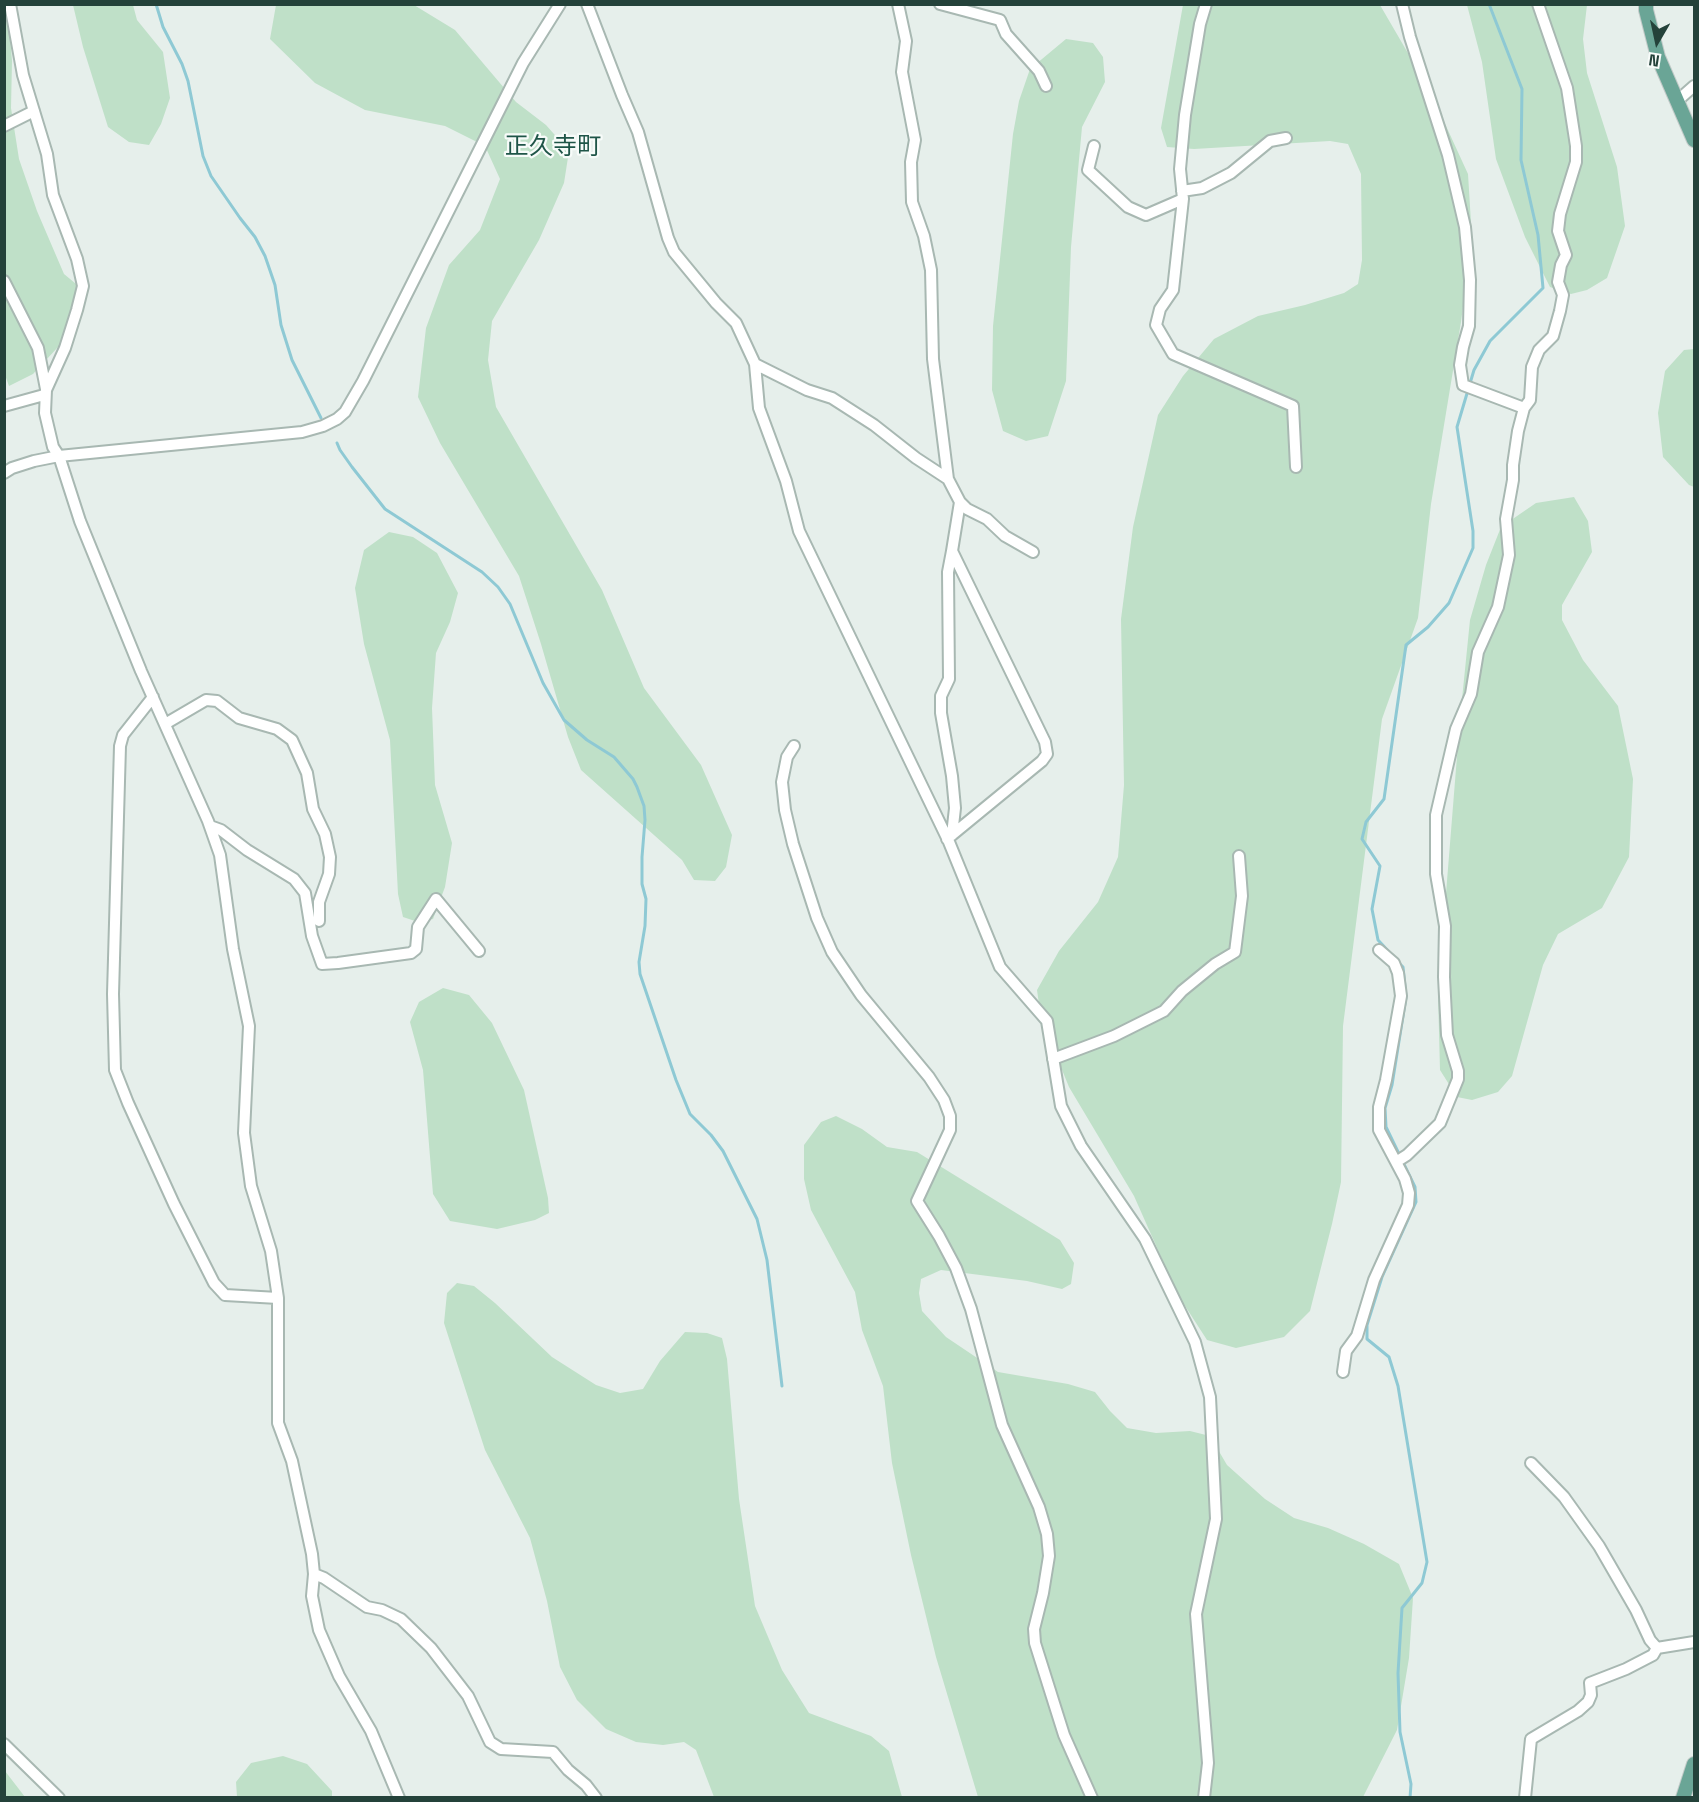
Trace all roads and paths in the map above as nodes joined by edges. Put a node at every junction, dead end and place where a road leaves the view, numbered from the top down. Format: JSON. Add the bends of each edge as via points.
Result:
{"nodes":[{"id":1,"x":10,"y":4,"type":"edge"},
{"id":2,"x":560,"y":4,"type":"edge"},
{"id":3,"x":587,"y":4,"type":"edge"},
{"id":4,"x":898,"y":4,"type":"edge"},
{"id":5,"x":940,"y":4,"type":"edge"},
{"id":6,"x":1206,"y":4,"type":"edge"},
{"id":7,"x":1402,"y":4,"type":"edge"},
{"id":8,"x":1538,"y":4,"type":"edge"},
{"id":9,"x":1646,"y":4,"type":"edge"},
{"id":10,"x":1046,"y":86,"type":"dead end"},
{"id":11,"x":1695,"y":86,"type":"edge"},
{"id":12,"x":1677,"y":101,"type":"junction"},
{"id":13,"x":34,"y":111,"type":"junction"},
{"id":14,"x":4,"y":126,"type":"edge"},
{"id":15,"x":1286,"y":138,"type":"dead end"},
{"id":16,"x":1695,"y":140,"type":"edge"},
{"id":17,"x":1094,"y":146,"type":"dead end"},
{"id":18,"x":1182,"y":195,"type":"junction"},
{"id":19,"x":4,"y":281,"type":"edge"},
{"id":20,"x":755,"y":363,"type":"junction"},
{"id":21,"x":45,"y":392,"type":"junction"},
{"id":22,"x":4,"y":406,"type":"edge"},
{"id":23,"x":1524,"y":408,"type":"junction"},
{"id":24,"x":59,"y":456,"type":"junction"},
{"id":25,"x":1296,"y":467,"type":"dead end"},
{"id":26,"x":4,"y":473,"type":"edge"},
{"id":27,"x":948,"y":479,"type":"junction"},
{"id":28,"x":960,"y":502,"type":"junction"},
{"id":29,"x":952,"y":551,"type":"junction"},
{"id":30,"x":1033,"y":552,"type":"dead end"},
{"id":31,"x":153,"y":697,"type":"junction"},
{"id":32,"x":165,"y":724,"type":"junction"},
{"id":33,"x":794,"y":746,"type":"dead end"},
{"id":34,"x":210,"y":826,"type":"junction"},
{"id":35,"x":950,"y":837,"type":"junction"},
{"id":36,"x":1239,"y":856,"type":"dead end"},
{"id":37,"x":319,"y":921,"type":"junction"},
{"id":38,"x":332,"y":921,"type":"dead end"},
{"id":39,"x":316,"y":947,"type":"junction"},
{"id":40,"x":1379,"y":950,"type":"dead end"},
{"id":41,"x":479,"y":951,"type":"dead end"},
{"id":42,"x":1053,"y":1059,"type":"junction"},
{"id":43,"x":1396,"y":1162,"type":"junction"},
{"id":44,"x":278,"y":1298,"type":"junction"},
{"id":45,"x":1343,"y":1372,"type":"dead end"},
{"id":46,"x":1532,"y":1463,"type":"dead end"},
{"id":47,"x":314,"y":1574,"type":"junction"},
{"id":48,"x":1695,"y":1642,"type":"edge"},
{"id":49,"x":1657,"y":1648,"type":"junction"},
{"id":50,"x":4,"y":1744,"type":"edge"},
{"id":51,"x":1695,"y":1764,"type":"edge"},
{"id":52,"x":59,"y":1797,"type":"edge"},
{"id":53,"x":399,"y":1797,"type":"edge"},
{"id":54,"x":596,"y":1797,"type":"edge"},
{"id":55,"x":1092,"y":1797,"type":"edge"},
{"id":56,"x":1204,"y":1797,"type":"edge"},
{"id":57,"x":1526,"y":1797,"type":"edge"},
{"id":58,"x":1683,"y":1797,"type":"edge"}],
"edges":[{"from":1,"to":13,"type":"street"},
{"from":2,"to":24,"type":"street","via":[[523,63],[345,412],[323,426],[302,432]]},
{"from":3,"to":20,"type":"street","via":[[639,132],[674,252],[736,323]]},
{"from":4,"to":27,"type":"street","via":[[906,41],[902,72],[915,140],[912,202],[931,270],[933,359]]},
{"from":5,"to":10,"type":"street","via":[[999,20]]},
{"from":6,"to":18,"type":"street","via":[[1185,115]]},
{"from":7,"to":23,"type":"street","via":[[1448,155],[1465,227],[1470,314],[1460,364],[1463,385]]},
{"from":8,"to":23,"type":"street","via":[[1567,88],[1576,162],[1558,231],[1566,255],[1558,282],[1563,295],[1560,311],[1553,336],[1539,350],[1530,400]]},
{"from":9,"to":12,"type":"main road","via":[[1658,57]]},
{"from":11,"to":12,"type":"street"},
{"from":12,"to":16,"type":"main road"},
{"from":13,"to":14,"type":"street"},
{"from":13,"to":21,"type":"street","via":[[47,154],[53,195],[83,286],[64,348]]},
{"from":15,"to":18,"type":"street","via":[[1270,141],[1231,173]]},
{"from":17,"to":18,"type":"street","via":[[1088,170],[1128,207],[1146,215]]},
{"from":18,"to":25,"type":"street","via":[[1173,290],[1160,309],[1156,325],[1173,354],[1293,406]]},
{"from":19,"to":21,"type":"street","via":[[38,348]]},
{"from":20,"to":27,"type":"street","via":[[807,390],[832,398]]},
{"from":20,"to":35,"type":"street","via":[[759,408],[786,481],[799,531]]},
{"from":21,"to":22,"type":"street"},
{"from":21,"to":24,"type":"street","via":[[45,413]]},
{"from":23,"to":43,"type":"street","via":[[1506,519],[1509,555],[1498,607],[1478,652],[1471,694],[1456,729],[1436,815],[1436,874],[1445,926],[1447,1035],[1458,1079],[1440,1123]]},
{"from":24,"to":26,"type":"street"},
{"from":24,"to":31,"type":"street","via":[[80,521]]},
{"from":27,"to":28,"type":"street"},
{"from":28,"to":29,"type":"street"},
{"from":28,"to":30,"type":"street"},
{"from":29,"to":35,"type":"street","via":[[948,572],[949,679],[941,696],[955,808]]},
{"from":29,"to":35,"type":"street","via":[[1045,742],[1047,754]]},
{"from":31,"to":32,"type":"street"},
{"from":31,"to":44,"type":"street","via":[[123,735],[120,746],[113,994],[115,1070],[214,1283],[225,1295]]},
{"from":32,"to":34,"type":"street"},
{"from":32,"to":37,"type":"street","via":[[206,700],[217,701],[239,718],[277,729],[292,740],[307,773],[313,809],[330,857],[329,874],[319,902]]},
{"from":33,"to":55,"type":"street","via":[[787,757],[782,782],[785,810],[817,918],[838,961],[929,1077],[950,1116],[950,1130],[917,1201],[956,1268],[972,1309],[1002,1425],[1047,1534],[1049,1556],[1034,1629],[1035,1643],[1064,1735]]},
{"from":34,"to":39,"type":"street","via":[[294,879],[305,893]]},
{"from":34,"to":44,"type":"street","via":[[220,855],[249,1026],[244,1133],[251,1186],[271,1251]]},
{"from":35,"to":42,"type":"street","via":[[1000,967],[1047,1021]]},
{"from":36,"to":42,"type":"street","via":[[1242,896],[1235,952],[1182,990],[1164,1011],[1114,1036]]},
{"from":37,"to":38,"type":"street"},
{"from":37,"to":39,"type":"street"},
{"from":39,"to":41,"type":"street","via":[[322,964],[411,953],[416,949],[418,927],[436,900]]},
{"from":40,"to":43,"type":"street","via":[[1395,963],[1401,996],[1379,1107],[1379,1130]]},
{"from":42,"to":56,"type":"street","via":[[1061,1106],[1081,1146],[1145,1239],[1195,1342],[1210,1397],[1216,1519],[1196,1614],[1208,1764]]},
{"from":43,"to":45,"type":"street","via":[[1409,1193],[1408,1205],[1374,1280],[1357,1336],[1346,1351]]},
{"from":44,"to":47,"type":"street","via":[[278,1423],[292,1461]]},
{"from":46,"to":49,"type":"street","via":[[1564,1497],[1599,1546]]},
{"from":47,"to":53,"type":"street","via":[[312,1596],[319,1630],[339,1676],[371,1731]]},
{"from":47,"to":54,"type":"street","via":[[367,1607],[401,1619],[431,1648],[468,1696],[490,1742],[501,1749],[553,1752]]},
{"from":48,"to":49,"type":"street"},
{"from":49,"to":57,"type":"street","via":[[1653,1656],[1590,1683],[1588,1702],[1531,1739]]},
{"from":50,"to":52,"type":"street"},
{"from":51,"to":58,"type":"main road"}]}
